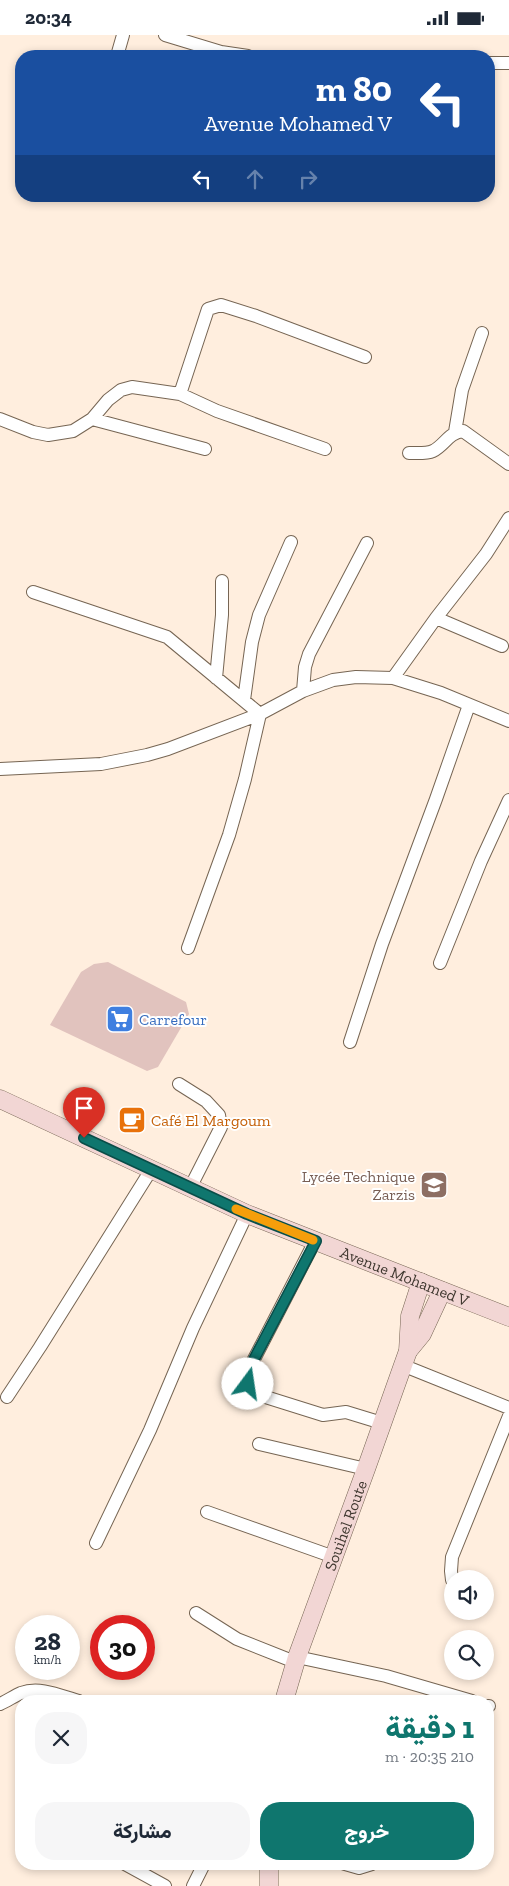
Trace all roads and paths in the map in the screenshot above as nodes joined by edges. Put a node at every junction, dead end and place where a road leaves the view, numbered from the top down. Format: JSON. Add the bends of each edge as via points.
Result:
{"nodes":[{"id":1,"x":123,"y":35,"type":"edge"},
{"id":2,"x":165,"y":35,"type":"edge"},
{"id":3,"x":119,"y":50,"type":"edge"},
{"id":4,"x":214,"y":50,"type":"edge"},
{"id":5,"x":495,"y":63,"type":"edge"},
{"id":6,"x":509,"y":63,"type":"edge"},
{"id":7,"x":482,"y":333,"type":"dead end"},
{"id":8,"x":365,"y":357,"type":"dead end"},
{"id":9,"x":180,"y":394,"type":"junction"},
{"id":10,"x":0,"y":419,"type":"edge"},
{"id":11,"x":92,"y":419,"type":"junction"},
{"id":12,"x":455,"y":432,"type":"junction"},
{"id":13,"x":205,"y":449,"type":"dead end"},
{"id":14,"x":325,"y":449,"type":"dead end"},
{"id":15,"x":409,"y":453,"type":"dead end"},
{"id":16,"x":509,"y":465,"type":"edge"},
{"id":17,"x":509,"y":518,"type":"edge"},
{"id":18,"x":291,"y":542,"type":"dead end"},
{"id":19,"x":368,"y":543,"type":"dead end"},
{"id":20,"x":222,"y":581,"type":"dead end"},
{"id":21,"x":33,"y":592,"type":"dead end"},
{"id":22,"x":436,"y":618,"type":"junction"},
{"id":23,"x":502,"y":646,"type":"dead end"},
{"id":24,"x":216,"y":678,"type":"junction"},
{"id":25,"x":394,"y":678,"type":"junction"},
{"id":26,"x":303,"y":691,"type":"junction"},
{"id":27,"x":244,"y":701,"type":"junction"},
{"id":28,"x":469,"y":705,"type":"junction"},
{"id":29,"x":260,"y":714,"type":"junction"},
{"id":30,"x":509,"y":721,"type":"edge"},
{"id":31,"x":0,"y":769,"type":"edge"},
{"id":32,"x":509,"y":800,"type":"edge"},
{"id":33,"x":188,"y":948,"type":"dead end"},
{"id":34,"x":440,"y":963,"type":"dead end"},
{"id":35,"x":350,"y":1042,"type":"dead end"},
{"id":36,"x":179,"y":1084,"type":"dead end"},
{"id":37,"x":0,"y":1099,"type":"edge"},
{"id":38,"x":151,"y":1170,"type":"junction"},
{"id":39,"x":190,"y":1188,"type":"junction"},
{"id":40,"x":247,"y":1214,"type":"junction"},
{"id":41,"x":316,"y":1241,"type":"junction"},
{"id":42,"x":421,"y":1282,"type":"junction"},
{"id":43,"x":442,"y":1291,"type":"junction"},
{"id":44,"x":509,"y":1317,"type":"edge"},
{"id":45,"x":405,"y":1358,"type":"junction"},
{"id":46,"x":6,"y":1397,"type":"dead end"},
{"id":47,"x":509,"y":1408,"type":"edge"},
{"id":48,"x":509,"y":1416,"type":"edge"},
{"id":49,"x":382,"y":1423,"type":"junction"},
{"id":50,"x":259,"y":1445,"type":"dead end"},
{"id":51,"x":366,"y":1469,"type":"junction"},
{"id":52,"x":207,"y":1512,"type":"dead end"},
{"id":53,"x":96,"y":1543,"type":"dead end"},
{"id":54,"x":334,"y":1557,"type":"junction"},
{"id":55,"x":450,"y":1570,"type":"edge"},
{"id":56,"x":196,"y":1613,"type":"dead end"},
{"id":57,"x":296,"y":1660,"type":"junction"},
{"id":58,"x":18,"y":1695,"type":"edge"},
{"id":59,"x":58,"y":1695,"type":"edge"},
{"id":60,"x":286,"y":1695,"type":"edge"},
{"id":61,"x":451,"y":1695,"type":"edge"},
{"id":62,"x":15,"y":1696,"type":"edge"},
{"id":63,"x":0,"y":1704,"type":"edge"},
{"id":64,"x":137,"y":1870,"type":"edge"},
{"id":65,"x":201,"y":1870,"type":"edge"},
{"id":66,"x":269,"y":1870,"type":"edge"},
{"id":67,"x":165,"y":1886,"type":"edge"},
{"id":68,"x":193,"y":1886,"type":"edge"},
{"id":69,"x":269,"y":1886,"type":"edge"}],
"edges":[{"from":1,"to":3,"type":"street"},
{"from":2,"to":4,"type":"street"},
{"from":5,"to":6,"type":"street"},
{"from":7,"to":12,"type":"street","via":[[462,391]]},
{"from":8,"to":9,"type":"street","via":[[221,305],[208,309]]},
{"from":9,"to":11,"type":"street","via":[[132,387],[121,390]]},
{"from":9,"to":14,"type":"street","via":[[217,411]]},
{"from":10,"to":11,"type":"street","via":[[48,435],[73,431]]},
{"from":11,"to":13,"type":"street"},
{"from":12,"to":15,"type":"street","via":[[432,451]]},
{"from":12,"to":16,"type":"street","via":[[463,431]]},
{"from":17,"to":22,"type":"street","via":[[486,554]]},
{"from":18,"to":27,"type":"street","via":[[252,642]]},
{"from":19,"to":26,"type":"street","via":[[308,654]]},
{"from":20,"to":24,"type":"street"},
{"from":21,"to":24,"type":"street","via":[[167,637]]},
{"from":22,"to":23,"type":"street"},
{"from":22,"to":25,"type":"street"},
{"from":24,"to":27,"type":"street"},
{"from":25,"to":26,"type":"street","via":[[332,680]]},
{"from":25,"to":28,"type":"street"},
{"from":26,"to":29,"type":"street"},
{"from":27,"to":29,"type":"street"},
{"from":28,"to":30,"type":"street"},
{"from":28,"to":35,"type":"street"},
{"from":29,"to":31,"type":"street","via":[[147,755],[101,764]]},
{"from":29,"to":33,"type":"street","via":[[228,835]]},
{"from":32,"to":34,"type":"street"},
{"from":36,"to":39,"type":"street","via":[[206,1101],[219,1115],[221,1127]]},
{"from":37,"to":38,"type":"main road","name":"Avenue Mohamed V"},
{"from":38,"to":39,"type":"main road","name":"Avenue Mohamed V"},
{"from":38,"to":46,"type":"street"},
{"from":39,"to":40,"type":"main road","name":"Avenue Mohamed V"},
{"from":40,"to":41,"type":"main road","name":"Avenue Mohamed V"},
{"from":40,"to":53,"type":"street"},
{"from":41,"to":42,"type":"main road","name":"Avenue Mohamed V"},
{"from":41,"to":49,"type":"street","via":[[250,1367],[250,1390],[314,1413],[350,1412]]},
{"from":42,"to":43,"type":"main road","name":"Avenue Mohamed V"},
{"from":42,"to":45,"type":"main road","via":[[410,1316]]},
{"from":43,"to":44,"type":"main road","name":"Avenue Mohamed V"},
{"from":43,"to":45,"type":"main road","via":[[422,1334]]},
{"from":45,"to":47,"type":"street"},
{"from":45,"to":49,"type":"main road","name":"Souihel Route"},
{"from":48,"to":55,"type":"street","via":[[452,1557]]},
{"from":49,"to":51,"type":"main road","name":"Souihel Route"},
{"from":50,"to":51,"type":"street"},
{"from":51,"to":54,"type":"main road","name":"Souihel Route"},
{"from":52,"to":54,"type":"street"},
{"from":54,"to":57,"type":"main road","name":"Souihel Route"},
{"from":56,"to":57,"type":"street","via":[[237,1639]]},
{"from":57,"to":60,"type":"main road","name":"Souihel Route"},
{"from":57,"to":61,"type":"street","via":[[386,1676]]},
{"from":58,"to":59,"type":"street","via":[[32,1690]]},
{"from":62,"to":63,"type":"street"},
{"from":64,"to":67,"type":"street"},
{"from":65,"to":68,"type":"street"},
{"from":66,"to":69,"type":"main road"}]}
